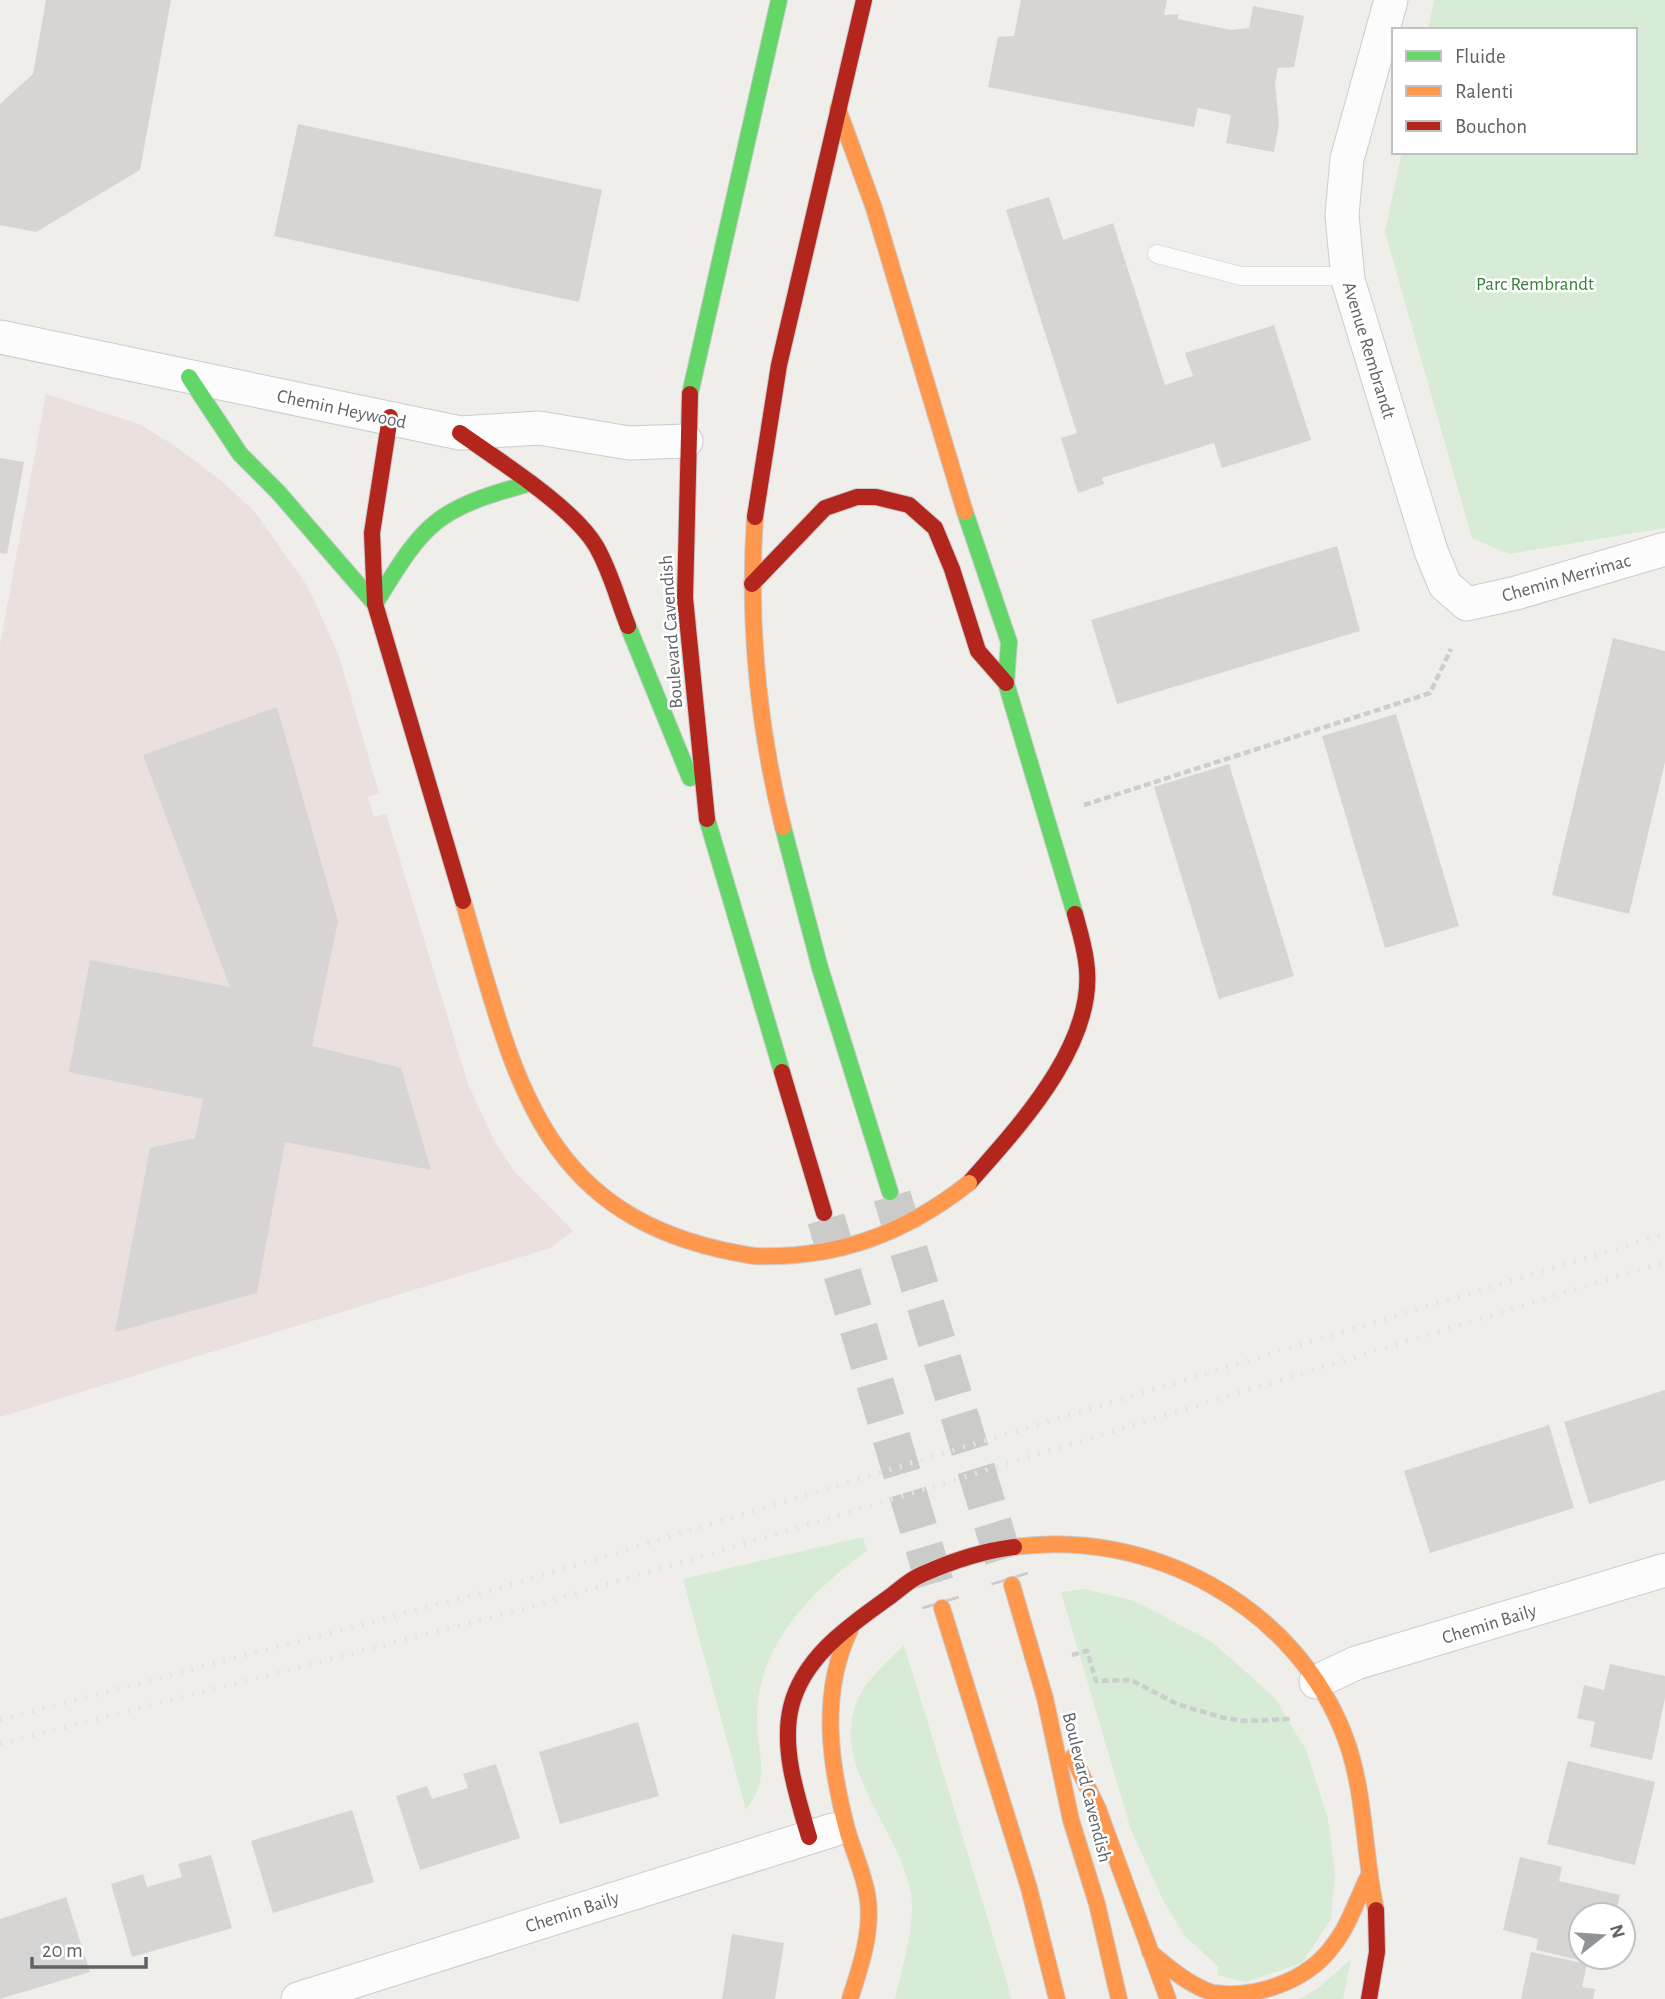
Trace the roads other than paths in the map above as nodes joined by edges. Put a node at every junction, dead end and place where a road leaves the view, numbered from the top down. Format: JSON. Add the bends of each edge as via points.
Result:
{"nodes":[{"id":1,"x":779,"y":0,"type":"edge"},
{"id":2,"x":864,"y":0,"type":"edge"},
{"id":3,"x":1391,"y":0,"type":"edge"},
{"id":4,"x":838,"y":109,"type":"junction"},
{"id":5,"x":1157,"y":254,"type":"dead end"},
{"id":6,"x":1347,"y":276,"type":"junction"},
{"id":7,"x":0,"y":337,"type":"edge"},
{"id":8,"x":189,"y":377,"type":"junction"},
{"id":9,"x":390,"y":417,"type":"junction"},
{"id":10,"x":460,"y":433,"type":"junction"},
{"id":11,"x":686,"y":441,"type":"junction"},
{"id":12,"x":531,"y":483,"type":"junction"},
{"id":13,"x":1665,"y":548,"type":"edge"},
{"id":14,"x":752,"y":584,"type":"junction"},
{"id":15,"x":375,"y":604,"type":"junction"},
{"id":16,"x":1467,"y":604,"type":"joint"},
{"id":17,"x":1006,"y":683,"type":"junction"},
{"id":18,"x":707,"y":819,"type":"junction"},
{"id":19,"x":890,"y":1192,"type":"tunnel mouth"},
{"id":20,"x":824,"y":1213,"type":"tunnel mouth"},
{"id":21,"x":1665,"y":1570,"type":"edge"},
{"id":22,"x":1012,"y":1585,"type":"tunnel mouth"},
{"id":23,"x":942,"y":1608,"type":"tunnel mouth"},
{"id":24,"x":854,"y":1624,"type":"junction"},
{"id":25,"x":1317,"y":1682,"type":"junction"},
{"id":26,"x":1045,"y":1698,"type":"junction"},
{"id":27,"x":846,"y":1827,"type":"junction"},
{"id":28,"x":808,"y":1838,"type":"junction"},
{"id":29,"x":1369,"y":1875,"type":"junction"},
{"id":30,"x":1150,"y":1952,"type":"junction"},
{"id":31,"x":298,"y":1999,"type":"edge"},
{"id":32,"x":850,"y":1999,"type":"edge"},
{"id":33,"x":1057,"y":1999,"type":"edge"},
{"id":34,"x":1119,"y":1999,"type":"edge"},
{"id":35,"x":1168,"y":1999,"type":"edge"},
{"id":36,"x":1369,"y":1999,"type":"edge"}],
"edges":[{"from":1,"to":11,"type":"main road","name":"Boulevard Cavendish","via":[[696,351]]},
{"from":2,"to":4,"type":"main road"},
{"from":3,"to":6,"type":"street","name":"Avenue Rembrandt","via":[[1347,159],[1342,215]]},
{"from":4,"to":14,"type":"main road","via":[[768,415],[755,505]]},
{"from":4,"to":17,"type":"main road","via":[[874,208],[956,488],[1009,642]]},
{"from":5,"to":6,"type":"lane","via":[[1241,276]]},
{"from":6,"to":16,"type":"street","name":"Avenue Rembrandt","via":[[1431,551],[1445,585]]},
{"from":7,"to":8,"type":"street","name":"Chemin Heywood"},
{"from":8,"to":9,"type":"street","name":"Chemin Heywood"},
{"from":8,"to":15,"type":"main road","via":[[240,454]]},
{"from":9,"to":10,"type":"street","name":"Chemin Heywood"},
{"from":9,"to":15,"type":"main road","via":[[372,529]]},
{"from":10,"to":11,"type":"street","name":"Chemin Heywood","via":[[539,428],[629,443]]},
{"from":10,"to":12,"type":"main road"},
{"from":11,"to":18,"type":"main road","name":"Boulevard Cavendish","via":[[686,622]]},
{"from":12,"to":15,"type":"main road","via":[[468,502],[437,519],[417,540]]},
{"from":12,"to":18,"type":"main road","via":[[583,528],[604,559]]},
{"from":13,"to":16,"type":"street","name":"Chemin Merrimac"},
{"from":14,"to":17,"type":"main road","via":[[825,508],[857,497],[909,505],[935,528],[978,651]]},
{"from":14,"to":19,"type":"main road","via":[[756,673],[777,804]]},
{"from":15,"to":17,"type":"main road","bridge":true,"via":[[502,1032],[543,1128],[571,1166],[624,1210],[688,1241],[754,1256],[805,1256],[870,1242],[930,1214],[969,1183],[1004,1146],[1065,1059],[1083,1013],[1087,962]]},
{"from":18,"to":20,"type":"main road","name":"Boulevard Cavendish"},
{"from":21,"to":25,"type":"street","name":"Chemin Baily","via":[[1356,1663]]},
{"from":22,"to":26,"type":"main road","name":"Boulevard Cavendish"},
{"from":23,"to":33,"type":"main road","via":[[1029,1888]]},
{"from":24,"to":25,"type":"main road","via":[[902,1585],[965,1554],[1028,1542],[1098,1544],[1151,1558],[1211,1586],[1284,1641]]},
{"from":24,"to":27,"type":"main road","via":[[838,1653],[831,1709],[832,1748]]},
{"from":24,"to":28,"type":"main road","via":[[808,1665],[790,1711],[794,1776]]},
{"from":25,"to":29,"type":"main road","via":[[1357,1777],[1367,1824]]},
{"from":26,"to":30,"type":"main road","via":[[1098,1809]]},
{"from":26,"to":34,"type":"main road","name":"Boulevard Cavendish","via":[[1071,1820]]},
{"from":27,"to":28,"type":"street","name":"Chemin Baily"},
{"from":27,"to":32,"type":"main road","via":[[865,1888],[868,1915]]},
{"from":28,"to":31,"type":"street","name":"Chemin Baily"},
{"from":29,"to":30,"type":"main road","via":[[1335,1945],[1291,1985],[1225,1996],[1191,1982]]},
{"from":29,"to":36,"type":"main road","via":[[1378,1922],[1378,1958]]},
{"from":30,"to":35,"type":"main road"}]}
